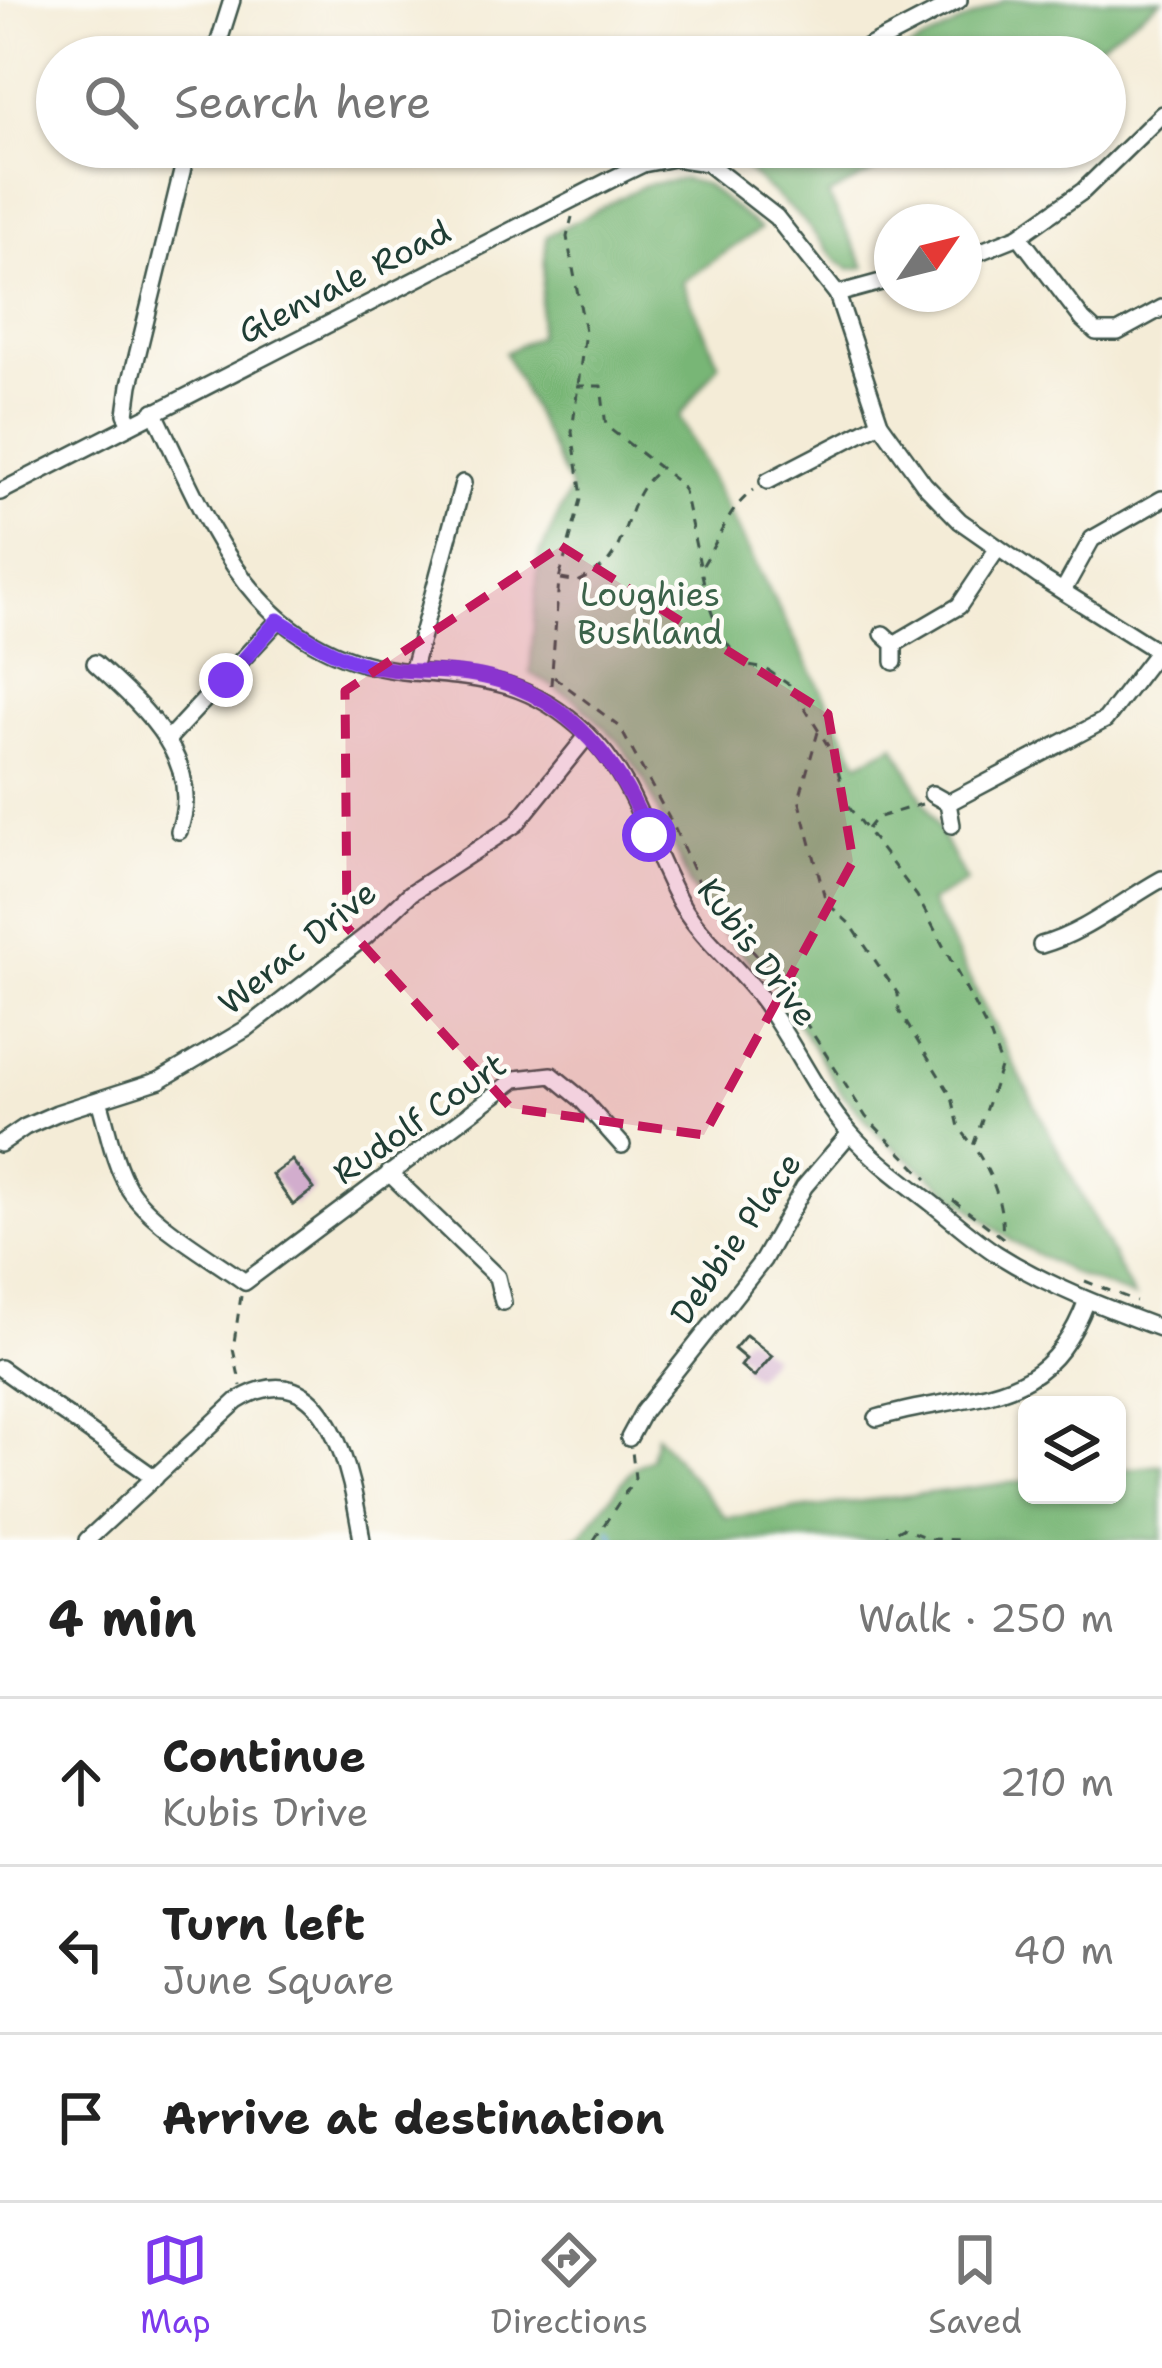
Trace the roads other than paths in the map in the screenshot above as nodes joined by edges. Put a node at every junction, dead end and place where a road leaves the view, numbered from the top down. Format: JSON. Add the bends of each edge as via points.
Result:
{"nodes":[{"id":1,"x":232,"y":0,"type":"edge"},
{"id":2,"x":959,"y":0,"type":"edge"},
{"id":3,"x":221,"y":36,"type":"edge"},
{"id":4,"x":890,"y":36,"type":"edge"},
{"id":5,"x":1162,"y":114,"type":"edge"},
{"id":6,"x":1126,"y":149,"type":"edge"},
{"id":7,"x":183,"y":168,"type":"edge"},
{"id":8,"x":635,"y":168,"type":"edge"},
{"id":9,"x":724,"y":168,"type":"edge"},
{"id":10,"x":1106,"y":168,"type":"edge"},
{"id":11,"x":1019,"y":236,"type":"junction"},
{"id":12,"x":982,"y":251,"type":"edge"},
{"id":13,"x":874,"y":284,"type":"edge"},
{"id":14,"x":837,"y":294,"type":"junction"},
{"id":15,"x":1162,"y":308,"type":"edge"},
{"id":16,"x":154,"y":411,"type":"junction"},
{"id":17,"x":880,"y":423,"type":"junction"},
{"id":18,"x":131,"y":424,"type":"junction"},
{"id":19,"x":464,"y":483,"type":"dead end"},
{"id":20,"x":764,"y":483,"type":"road end"},
{"id":21,"x":0,"y":492,"type":"edge"},
{"id":22,"x":1162,"y":499,"type":"edge"},
{"id":23,"x":998,"y":548,"type":"junction"},
{"id":24,"x":1063,"y":591,"type":"junction"},
{"id":25,"x":278,"y":620,"type":"junction"},
{"id":26,"x":1160,"y":652,"type":"edge"},
{"id":27,"x":894,"y":662,"type":"dead end"},
{"id":28,"x":95,"y":663,"type":"dead end"},
{"id":29,"x":412,"y":672,"type":"junction"},
{"id":30,"x":588,"y":734,"type":"junction"},
{"id":31,"x":168,"y":739,"type":"junction"},
{"id":32,"x":932,"y":794,"type":"dead end"},
{"id":33,"x":948,"y":803,"type":"junction"},
{"id":34,"x":952,"y":826,"type":"dead end"},
{"id":35,"x":179,"y":831,"type":"dead end"},
{"id":36,"x":1162,"y":879,"type":"edge"},
{"id":37,"x":1041,"y":945,"type":"dead end"},
{"id":38,"x":99,"y":1100,"type":"junction"},
{"id":39,"x":850,"y":1133,"type":"junction"},
{"id":40,"x":0,"y":1144,"type":"edge"},
{"id":41,"x":622,"y":1145,"type":"dead end"},
{"id":42,"x":389,"y":1173,"type":"junction"},
{"id":43,"x":1088,"y":1300,"type":"junction"},
{"id":44,"x":503,"y":1302,"type":"dead end"},
{"id":45,"x":1155,"y":1326,"type":"edge"},
{"id":46,"x":0,"y":1368,"type":"edge"},
{"id":47,"x":878,"y":1418,"type":"dead end"},
{"id":48,"x":629,"y":1438,"type":"road end"},
{"id":49,"x":154,"y":1478,"type":"junction"},
{"id":50,"x":87,"y":1540,"type":"edge"},
{"id":51,"x":362,"y":1540,"type":"edge"}],
"edges":[{"from":1,"to":3,"type":"street"},
{"from":2,"to":4,"type":"street"},
{"from":5,"to":6,"type":"street"},
{"from":7,"to":18,"type":"street","via":[[130,385]]},
{"from":8,"to":16,"type":"street","name":"Glenvale Road"},
{"from":9,"to":14,"type":"street","via":[[776,217]]},
{"from":10,"to":11,"type":"street"},
{"from":11,"to":12,"type":"street"},
{"from":11,"to":15,"type":"street","via":[[1096,332],[1118,332]]},
{"from":13,"to":14,"type":"street"},
{"from":14,"to":17,"type":"street"},
{"from":16,"to":18,"type":"street","name":"Glenvale Road"},
{"from":16,"to":25,"type":"street","name":"Kubis Drive","via":[[224,551]]},
{"from":17,"to":20,"type":"street"},
{"from":17,"to":23,"type":"street","via":[[924,484]]},
{"from":18,"to":21,"type":"street","name":"Glenvale Road"},
{"from":19,"to":29,"type":"street"},
{"from":22,"to":24,"type":"street","via":[[1101,531]]},
{"from":23,"to":24,"type":"street"},
{"from":23,"to":27,"type":"street","via":[[959,606],[888,639]]},
{"from":24,"to":26,"type":"street"},
{"from":25,"to":29,"type":"street","name":"Kubis Drive","via":[[328,652]]},
{"from":25,"to":31,"type":"street"},
{"from":26,"to":33,"type":"street","via":[[1105,720]]},
{"from":28,"to":31,"type":"street"},
{"from":29,"to":30,"type":"street","name":"Kubis Drive","via":[[491,678],[544,701]]},
{"from":30,"to":38,"type":"street","name":"Werac Drive","via":[[516,824],[411,893],[246,1028],[180,1071]]},
{"from":30,"to":39,"type":"street","name":"Kubis Drive","via":[[634,799],[687,913],[760,997]]},
{"from":31,"to":35,"type":"street","via":[[185,780]]},
{"from":32,"to":33,"type":"street"},
{"from":33,"to":34,"type":"street"},
{"from":36,"to":37,"type":"street","via":[[1070,937]]},
{"from":38,"to":40,"type":"street","name":"Werac Drive"},
{"from":38,"to":42,"type":"street","name":"Rudolf Court","via":[[130,1191],[245,1282]]},
{"from":39,"to":43,"type":"street","name":"Kubis Drive","via":[[880,1163]]},
{"from":39,"to":48,"type":"street","name":"Debbie Place","via":[[803,1187],[763,1260]]},
{"from":41,"to":42,"type":"street","name":"Rudolf Court","via":[[552,1075],[533,1075]]},
{"from":42,"to":44,"type":"street","via":[[497,1277]]},
{"from":43,"to":45,"type":"street","name":"Kubis Drive"},
{"from":43,"to":47,"type":"street","via":[[1054,1361],[1014,1389]]},
{"from":46,"to":49,"type":"street"},
{"from":49,"to":50,"type":"street"},
{"from":49,"to":51,"type":"street","via":[[245,1396],[290,1389],[318,1404],[334,1434]]}]}
